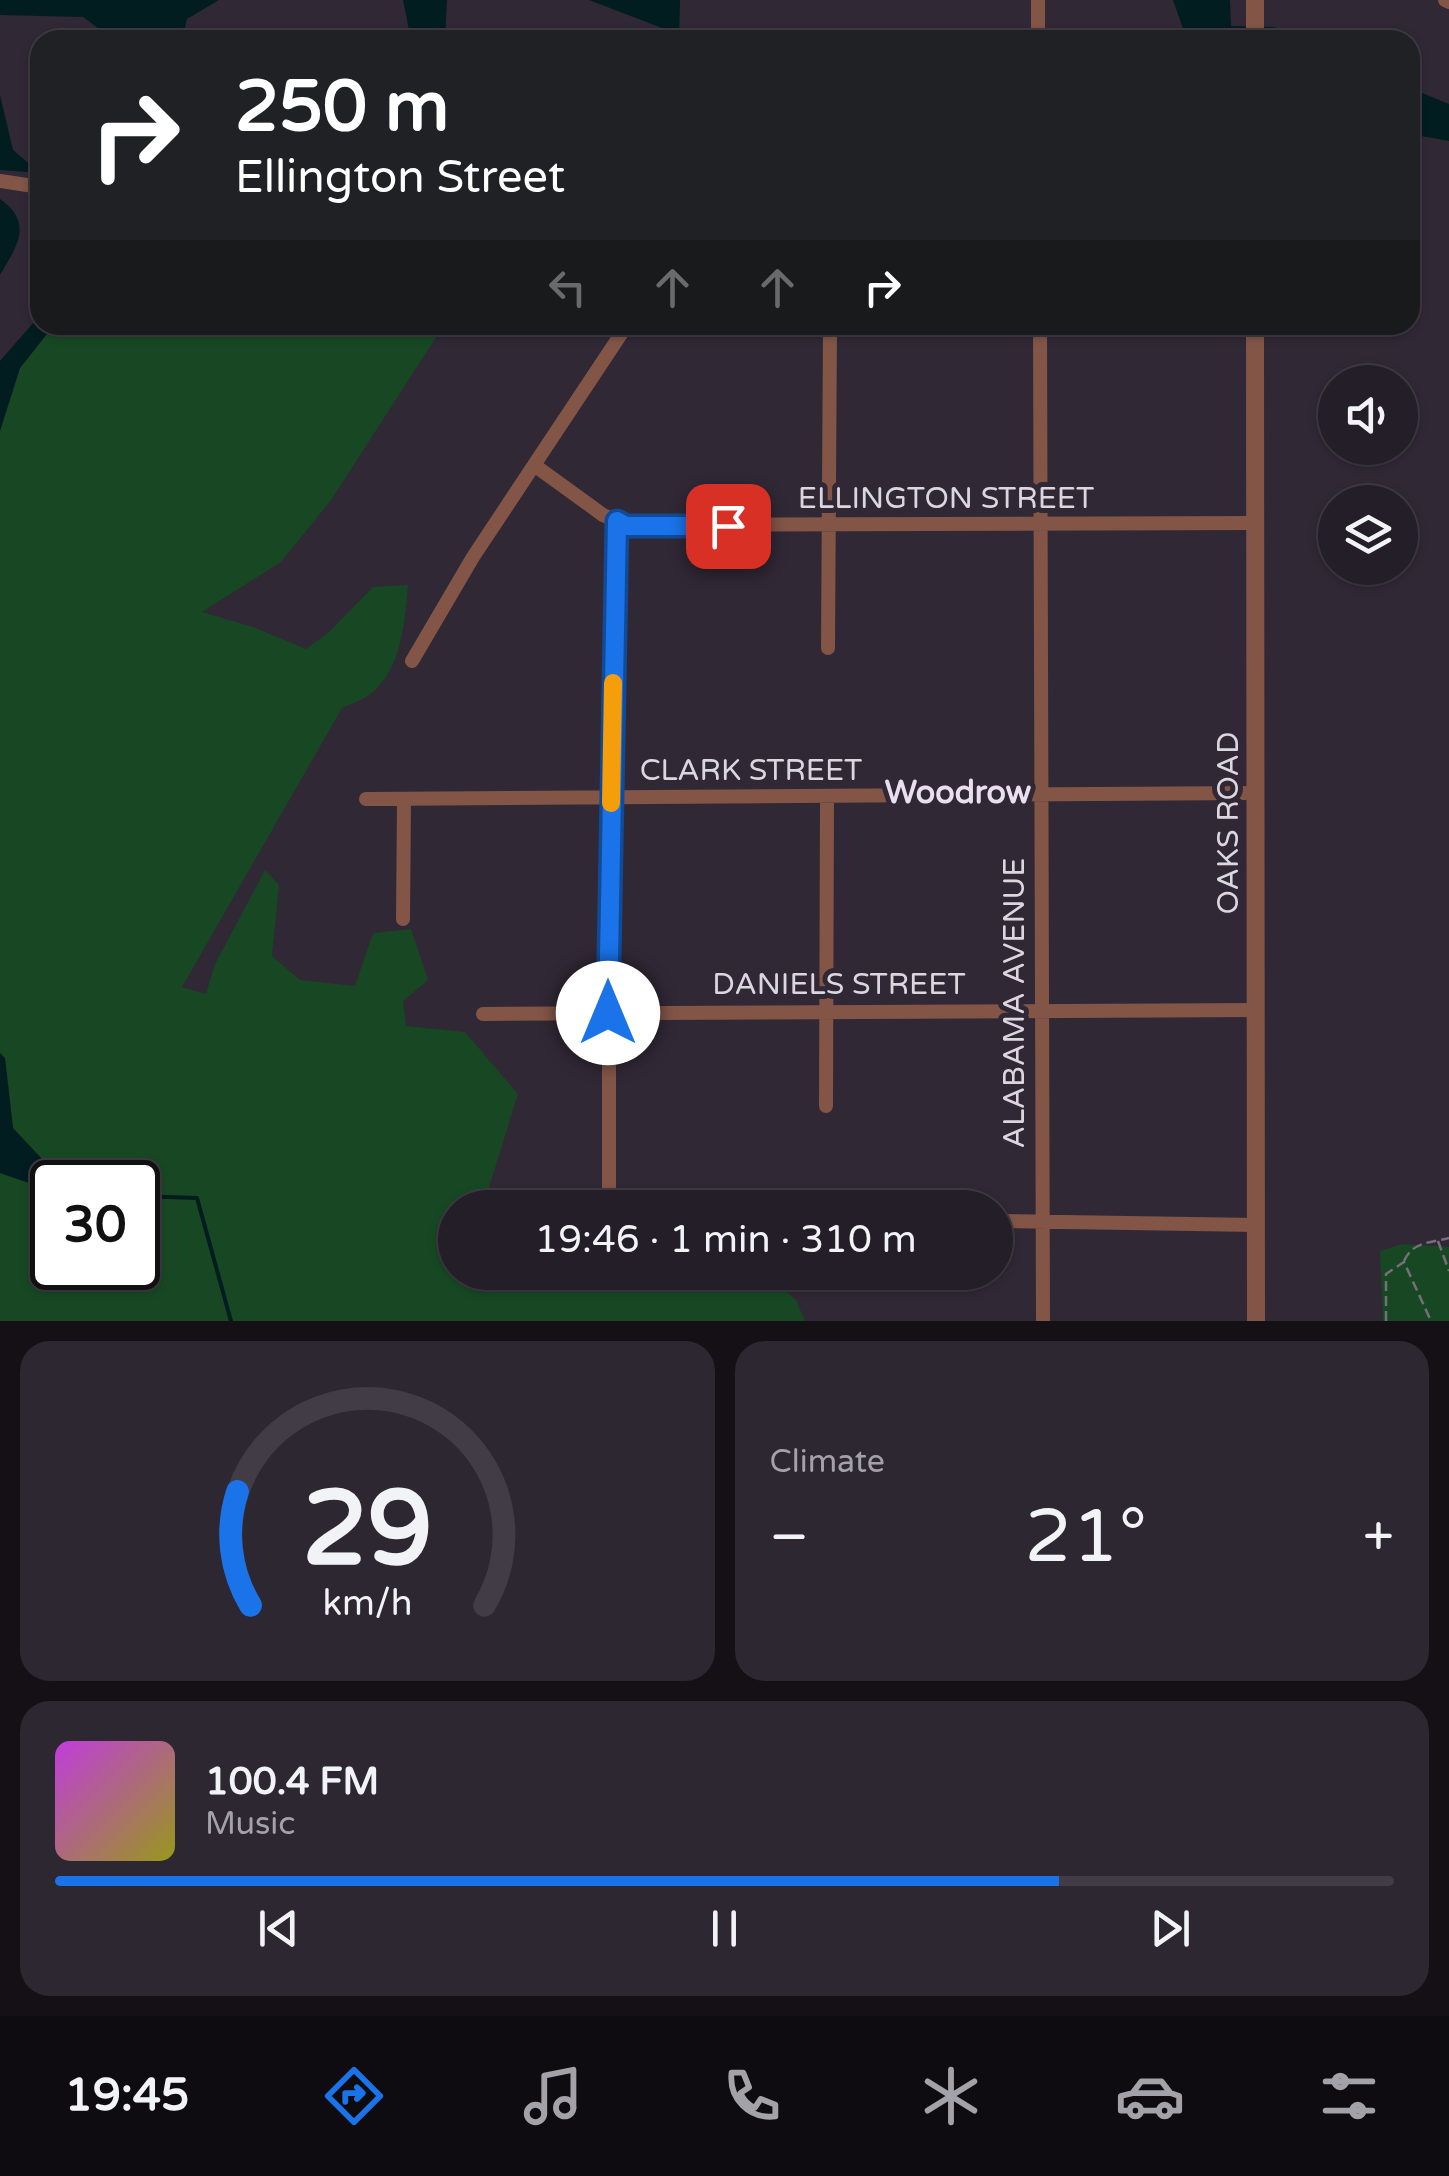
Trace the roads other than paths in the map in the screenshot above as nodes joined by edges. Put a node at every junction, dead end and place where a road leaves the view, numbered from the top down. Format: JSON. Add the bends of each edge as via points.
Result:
{"nodes":[{"id":1,"x":1038,"y":0,"type":"edge"},
{"id":2,"x":1254,"y":0,"type":"edge"},
{"id":3,"x":1038,"y":30,"type":"edge"},
{"id":4,"x":1255,"y":30,"type":"edge"},
{"id":5,"x":0,"y":181,"type":"edge"},
{"id":6,"x":30,"y":186,"type":"edge"},
{"id":7,"x":620,"y":335,"type":"edge"},
{"id":8,"x":830,"y":335,"type":"edge"},
{"id":9,"x":1040,"y":335,"type":"edge"},
{"id":10,"x":1255,"y":335,"type":"edge"},
{"id":11,"x":534,"y":465,"type":"junction"},
{"id":12,"x":617,"y":521,"type":"junction"},
{"id":13,"x":1255,"y":523,"type":"junction"},
{"id":14,"x":1040,"y":524,"type":"junction"},
{"id":15,"x":830,"y":526,"type":"junction"},
{"id":16,"x":828,"y":648,"type":"dead end"},
{"id":17,"x":412,"y":661,"type":"dead end"},
{"id":18,"x":1256,"y":793,"type":"junction"},
{"id":19,"x":1040,"y":794,"type":"junction"},
{"id":20,"x":611,"y":798,"type":"junction"},
{"id":21,"x":827,"y":798,"type":"junction"},
{"id":22,"x":366,"y":799,"type":"dead end"},
{"id":23,"x":404,"y":799,"type":"junction"},
{"id":24,"x":403,"y":920,"type":"dead end"},
{"id":25,"x":1042,"y":1010,"type":"junction"},
{"id":26,"x":1256,"y":1010,"type":"junction"},
{"id":27,"x":826,"y":1012,"type":"junction"},
{"id":28,"x":608,"y":1013,"type":"junction"},
{"id":29,"x":483,"y":1014,"type":"dead end"},
{"id":30,"x":826,"y":1106,"type":"dead end"},
{"id":31,"x":608,"y":1190,"type":"edge"},
{"id":32,"x":1013,"y":1221,"type":"edge"},
{"id":33,"x":1042,"y":1222,"type":"junction"},
{"id":34,"x":1256,"y":1225,"type":"junction"},
{"id":35,"x":1042,"y":1321,"type":"edge"},
{"id":36,"x":1256,"y":1321,"type":"edge"}],
"edges":[{"from":1,"to":3,"type":"street"},
{"from":2,"to":4,"type":"street"},
{"from":5,"to":6,"type":"street"},
{"from":7,"to":11,"type":"street"},
{"from":8,"to":15,"type":"street"},
{"from":9,"to":14,"type":"street","name":"ALABAMA AVENUE"},
{"from":10,"to":13,"type":"street","name":"OAKS ROAD"},
{"from":11,"to":12,"type":"street","name":"ELLINGTON STREET"},
{"from":11,"to":17,"type":"street"},
{"from":12,"to":15,"type":"street","name":"ELLINGTON STREET"},
{"from":12,"to":20,"type":"street"},
{"from":13,"to":14,"type":"street","name":"ELLINGTON STREET"},
{"from":13,"to":18,"type":"street","name":"OAKS ROAD"},
{"from":14,"to":15,"type":"street","name":"ELLINGTON STREET"},
{"from":14,"to":19,"type":"street","name":"ALABAMA AVENUE"},
{"from":15,"to":16,"type":"street"},
{"from":18,"to":19,"type":"street","name":"CLARK STREET"},
{"from":18,"to":26,"type":"street","name":"OAKS ROAD"},
{"from":19,"to":21,"type":"street","name":"CLARK STREET"},
{"from":19,"to":25,"type":"street","name":"ALABAMA AVENUE"},
{"from":20,"to":21,"type":"street","name":"CLARK STREET"},
{"from":20,"to":23,"type":"street","name":"CLARK STREET"},
{"from":20,"to":28,"type":"street"},
{"from":21,"to":27,"type":"street"},
{"from":22,"to":23,"type":"street","name":"CLARK STREET"},
{"from":23,"to":24,"type":"street"},
{"from":25,"to":26,"type":"street","name":"DANIELS STREET"},
{"from":25,"to":27,"type":"street","name":"DANIELS STREET"},
{"from":25,"to":33,"type":"street","name":"ALABAMA AVENUE"},
{"from":26,"to":34,"type":"street","name":"OAKS ROAD"},
{"from":27,"to":28,"type":"street","name":"DANIELS STREET"},
{"from":27,"to":30,"type":"street"},
{"from":28,"to":29,"type":"street","name":"DANIELS STREET"},
{"from":28,"to":31,"type":"street"},
{"from":32,"to":33,"type":"street"},
{"from":33,"to":34,"type":"street"},
{"from":33,"to":35,"type":"street","name":"ALABAMA AVENUE"},
{"from":34,"to":36,"type":"street","name":"OAKS ROAD"}]}
